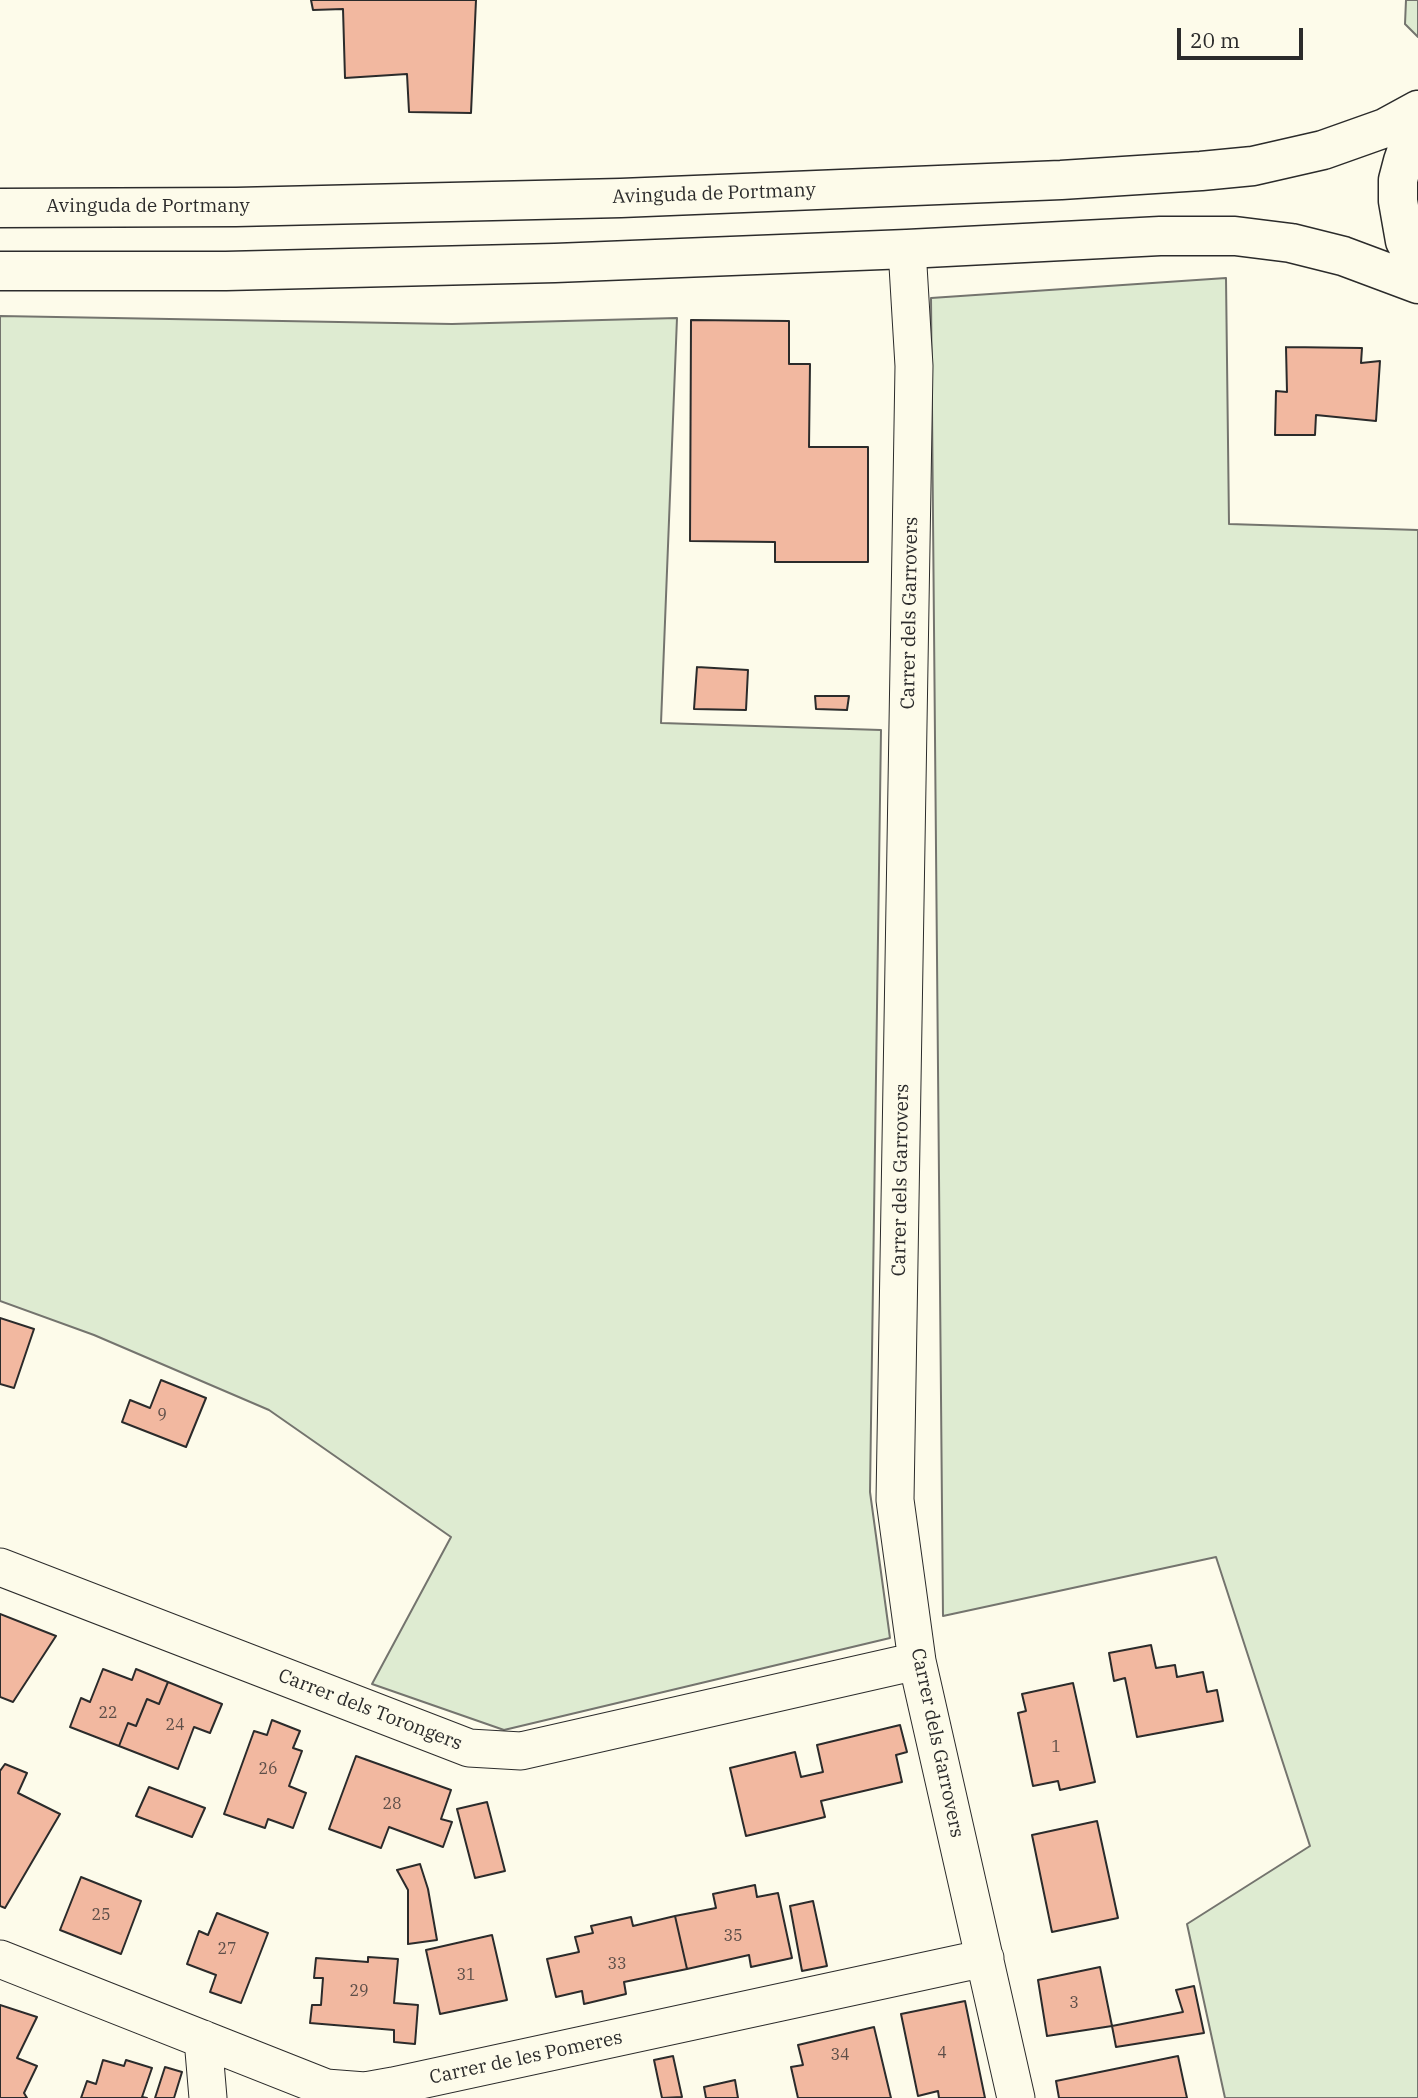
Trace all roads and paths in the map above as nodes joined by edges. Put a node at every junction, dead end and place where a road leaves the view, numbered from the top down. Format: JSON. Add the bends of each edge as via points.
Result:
{"nodes":[{"id":1,"x":1418,"y":110,"type":"edge"},
{"id":2,"x":1418,"y":127,"type":"edge"},
{"id":3,"x":0,"y":208,"type":"edge"},
{"id":4,"x":907,"y":249,"type":"junction"},
{"id":5,"x":1418,"y":265,"type":"edge"},
{"id":6,"x":0,"y":271,"type":"edge"},
{"id":7,"x":1418,"y":284,"type":"edge"},
{"id":8,"x":0,"y":1567,"type":"edge"},
{"id":9,"x":917,"y":1661,"type":"junction"},
{"id":10,"x":985,"y":1958,"type":"junction"},
{"id":11,"x":0,"y":1959,"type":"edge"},
{"id":12,"x":203,"y":2039,"type":"junction"},
{"id":13,"x":208,"y":2098,"type":"edge"},
{"id":14,"x":1016,"y":2098,"type":"edge"}],
"edges":[{"from":1,"to":3,"type":"main road","name":"Avinguda de Portmany","via":[[1385,128],[1323,150],[1201,172],[621,198]]},
{"from":2,"to":5,"type":"main road","via":[[1398,180],[1405,241]]},
{"from":4,"to":6,"type":"main road","via":[[555,264]]},
{"from":4,"to":7,"type":"main road","via":[[1235,236],[1343,256]]},
{"from":4,"to":9,"type":"street","name":"Carrer dels Garrovers","via":[[914,366],[895,1500]]},
{"from":8,"to":9,"type":"street","name":"Carrer dels Torongers","via":[[469,1748],[521,1751]]},
{"from":9,"to":10,"type":"street","name":"Carrer dels Garrovers"},
{"from":10,"to":12,"type":"street","name":"Carrer de les Pomeres","via":[[365,2091],[326,2088]]},
{"from":10,"to":14,"type":"street","name":"Carrer dels Garrovers"},
{"from":11,"to":12,"type":"street","name":"Carrer de les Pomeres"},
{"from":12,"to":13,"type":"street"}]}
